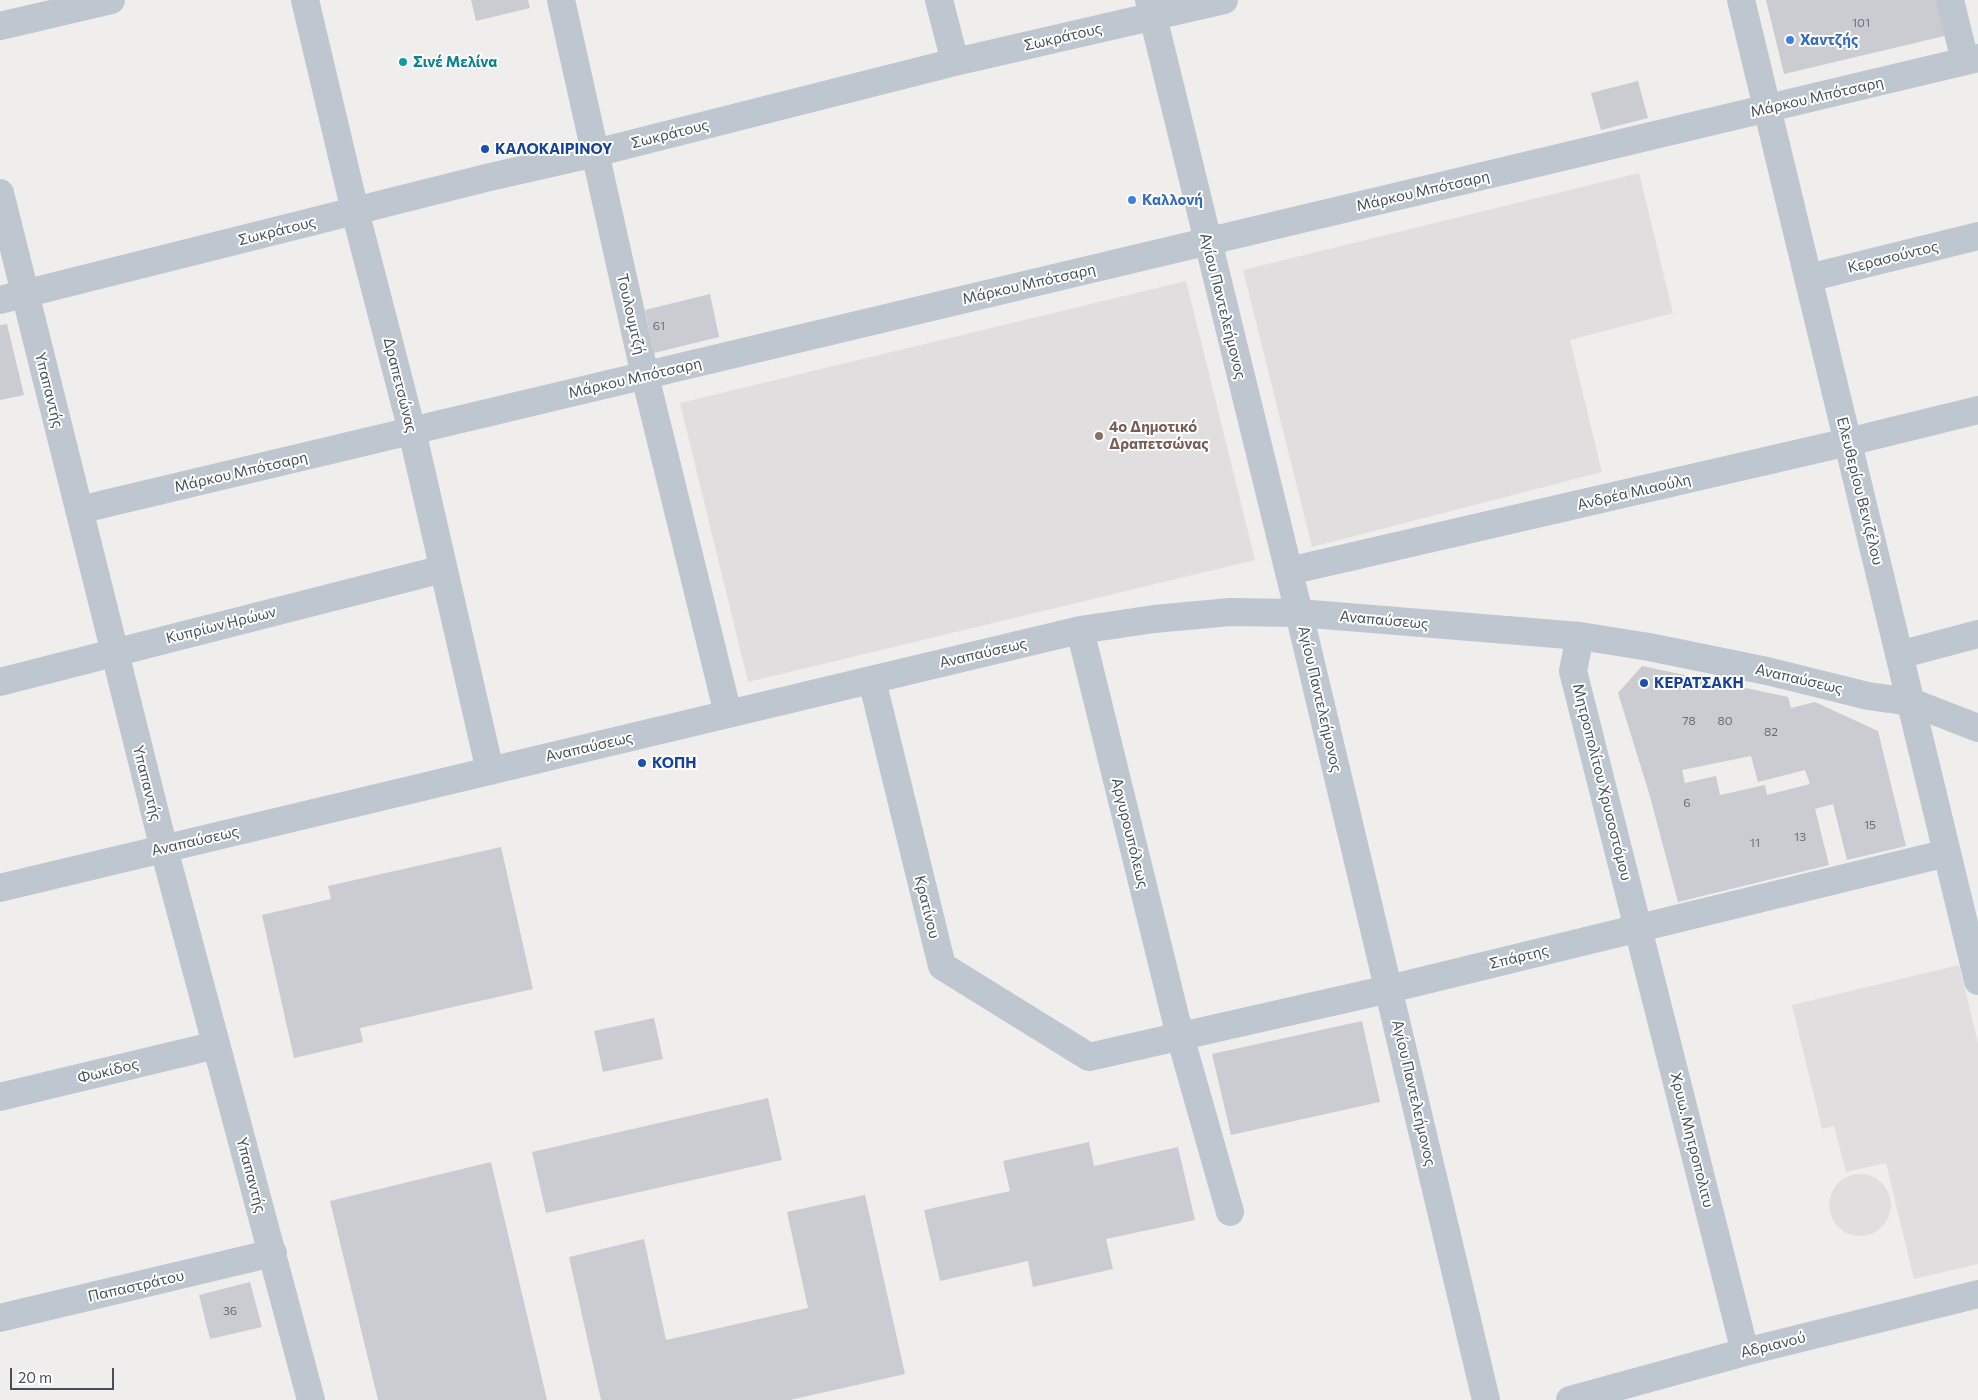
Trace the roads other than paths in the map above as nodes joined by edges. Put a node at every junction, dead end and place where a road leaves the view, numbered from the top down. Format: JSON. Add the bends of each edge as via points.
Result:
{"nodes":[{"id":1,"x":111,"y":0,"type":"edge"},
{"id":2,"x":305,"y":0,"type":"edge"},
{"id":3,"x":561,"y":0,"type":"edge"},
{"id":4,"x":939,"y":0,"type":"edge"},
{"id":5,"x":1224,"y":0,"type":"edge"},
{"id":6,"x":1741,"y":0,"type":"edge"},
{"id":7,"x":1950,"y":0,"type":"edge"},
{"id":8,"x":1151,"y":9,"type":"edge"},
{"id":9,"x":0,"y":26,"type":"edge"},
{"id":10,"x":1972,"y":60,"type":"edge"},
{"id":11,"x":955,"y":62,"type":"junction"},
{"id":12,"x":1767,"y":109,"type":"junction"},
{"id":13,"x":595,"y":153,"type":"junction"},
{"id":14,"x":0,"y":193,"type":"edge"},
{"id":15,"x":356,"y":211,"type":"junction"},
{"id":16,"x":1978,"y":236,"type":"edge"},
{"id":17,"x":1207,"y":242,"type":"junction"},
{"id":18,"x":1808,"y":278,"type":"junction"},
{"id":19,"x":12,"y":297,"type":"edge"},
{"id":20,"x":645,"y":376,"type":"junction"},
{"id":21,"x":1978,"y":410,"type":"edge"},
{"id":22,"x":412,"y":431,"type":"junction"},
{"id":23,"x":1848,"y":442,"type":"junction"},
{"id":24,"x":79,"y":510,"type":"junction"},
{"id":25,"x":443,"y":569,"type":"junction"},
{"id":26,"x":1289,"y":572,"type":"junction"},
{"id":27,"x":1299,"y":613,"type":"junction"},
{"id":28,"x":1080,"y":630,"type":"junction"},
{"id":29,"x":1978,"y":634,"type":"edge"},
{"id":30,"x":1580,"y":636,"type":"junction"},
{"id":31,"x":115,"y":652,"type":"junction"},
{"id":32,"x":1899,"y":654,"type":"junction"},
{"id":33,"x":872,"y":680,"type":"junction"},
{"id":34,"x":0,"y":682,"type":"edge"},
{"id":35,"x":1911,"y":702,"type":"junction"},
{"id":36,"x":728,"y":714,"type":"junction"},
{"id":37,"x":1978,"y":728,"type":"edge"},
{"id":38,"x":490,"y":771,"type":"junction"},
{"id":39,"x":164,"y":849,"type":"junction"},
{"id":40,"x":1947,"y":853,"type":"junction"},
{"id":41,"x":0,"y":888,"type":"edge"},
{"id":42,"x":1639,"y":928,"type":"junction"},
{"id":43,"x":1978,"y":981,"type":"edge"},
{"id":44,"x":1389,"y":989,"type":"junction"},
{"id":45,"x":1180,"y":1036,"type":"junction"},
{"id":46,"x":216,"y":1045,"type":"junction"},
{"id":47,"x":1089,"y":1057,"type":"joint"},
{"id":48,"x":0,"y":1098,"type":"edge"},
{"id":49,"x":1230,"y":1212,"type":"dead end"},
{"id":50,"x":273,"y":1253,"type":"junction"},
{"id":51,"x":1978,"y":1294,"type":"edge"},
{"id":52,"x":0,"y":1318,"type":"edge"},
{"id":53,"x":1745,"y":1352,"type":"junction"},
{"id":54,"x":311,"y":1400,"type":"edge"},
{"id":55,"x":1486,"y":1400,"type":"edge"},
{"id":56,"x":1570,"y":1400,"type":"edge"}],
"edges":[{"from":1,"to":9,"type":"street"},
{"from":2,"to":15,"type":"street","name":"Δραπετσώνας"},
{"from":3,"to":13,"type":"street","name":"Τουλουμτζή"},
{"from":4,"to":11,"type":"street"},
{"from":5,"to":8,"type":"street","name":"Σωκράτους"},
{"from":6,"to":12,"type":"street","name":"Ελευθερίου Βενιζέλου"},
{"from":7,"to":10,"type":"street"},
{"from":8,"to":11,"type":"street","name":"Σωκράτους"},
{"from":8,"to":17,"type":"street","name":"Αγίου Παντελεήμονος"},
{"from":10,"to":12,"type":"street","name":"Μάρκου Μπότσαρη"},
{"from":11,"to":13,"type":"street","name":"Σωκράτους"},
{"from":12,"to":17,"type":"street","name":"Μάρκου Μπότσαρη"},
{"from":12,"to":18,"type":"street","name":"Ελευθερίου Βενιζέλου"},
{"from":13,"to":15,"type":"street","name":"Σωκράτους"},
{"from":13,"to":20,"type":"street","name":"Τουλουμτζή"},
{"from":14,"to":19,"type":"street","name":"Υπαπαντής"},
{"from":15,"to":19,"type":"street","name":"Σωκράτους"},
{"from":15,"to":22,"type":"street","name":"Δραπετσώνας"},
{"from":16,"to":18,"type":"street","name":"Κερασούντος"},
{"from":17,"to":20,"type":"street","name":"Μάρκου Μπότσαρη"},
{"from":17,"to":26,"type":"street","name":"Αγίου Παντελεήμονος"},
{"from":18,"to":23,"type":"street","name":"Ελευθερίου Βενιζέλου"},
{"from":19,"to":24,"type":"street","name":"Υπαπαντής"},
{"from":20,"to":22,"type":"street","name":"Μάρκου Μπότσαρη"},
{"from":20,"to":36,"type":"street","name":"Τουλουμτζή"},
{"from":21,"to":23,"type":"street","name":"Ανδρέα Μιαούλη"},
{"from":22,"to":24,"type":"street","name":"Μάρκου Μπότσαρη"},
{"from":22,"to":25,"type":"street","name":"Δραπετσώνας"},
{"from":23,"to":26,"type":"street","name":"Ανδρέα Μιαούλη"},
{"from":23,"to":32,"type":"street","name":"Ελευθερίου Βενιζέλου"},
{"from":24,"to":31,"type":"street","name":"Υπαπαντής"},
{"from":25,"to":31,"type":"street","name":"Κυπρίων Ηρώων"},
{"from":25,"to":38,"type":"street","name":"Δραπετσώνας"},
{"from":26,"to":27,"type":"street","name":"Αγίου Παντελεήμονος"},
{"from":27,"to":28,"type":"street","name":"Αναπαύσεως","via":[[1230,612]]},
{"from":27,"to":30,"type":"street","name":"Αναπαύσεως"},
{"from":27,"to":44,"type":"street","name":"Αγίου Παντελεήμονος"},
{"from":28,"to":33,"type":"street","name":"Αναπαύσεως"},
{"from":28,"to":45,"type":"street","name":"Αργυρουπόλεως"},
{"from":29,"to":32,"type":"street"},
{"from":30,"to":35,"type":"street","name":"Αναπαύσεως","via":[[1649,647],[1768,671],[1868,696]]},
{"from":30,"to":42,"type":"street","name":"Μητροπολίτου Χρυσοστόμου","via":[[1573,671]]},
{"from":31,"to":34,"type":"street","name":"Κυπρίων Ηρώων"},
{"from":31,"to":39,"type":"street","name":"Υπαπαντής"},
{"from":32,"to":35,"type":"street","name":"Ελευθερίου Βενιζέλου"},
{"from":33,"to":36,"type":"street","name":"Αναπαύσεως"},
{"from":33,"to":47,"type":"street","name":"Κρατίνου","via":[[942,966]]},
{"from":35,"to":37,"type":"street","name":"Αναπαύσεως"},
{"from":35,"to":40,"type":"street","name":"Ελευθερίου Βενιζέλου"},
{"from":36,"to":38,"type":"street","name":"Αναπαύσεως"},
{"from":38,"to":39,"type":"street","name":"Αναπαύσεως"},
{"from":39,"to":41,"type":"street","name":"Αναπαύσεως"},
{"from":39,"to":46,"type":"street","name":"Υπαπαντής"},
{"from":40,"to":42,"type":"street","name":"Σπάρτης"},
{"from":40,"to":43,"type":"street","name":"Ελευθερίου Βενιζέλου"},
{"from":42,"to":44,"type":"street","name":"Σπάρτης"},
{"from":42,"to":53,"type":"street","name":"Χρυω. Μητροπολιτυ"},
{"from":44,"to":45,"type":"street","name":"Σπάρτης"},
{"from":44,"to":55,"type":"street","name":"Αγίου Παντελεήμονος"},
{"from":45,"to":47,"type":"street","name":"Σπάρτης"},
{"from":45,"to":49,"type":"street","name":"Αργυρουπόλεως"},
{"from":46,"to":48,"type":"street","name":"Φωκίδος"},
{"from":46,"to":50,"type":"street","name":"Υπαπαντής"},
{"from":50,"to":52,"type":"street","name":"Παπαστράτου"},
{"from":50,"to":54,"type":"street","name":"Υπαπαντής"},
{"from":51,"to":53,"type":"street","name":"Αδριανού"},
{"from":53,"to":56,"type":"street","name":"Αδριανού"}]}
